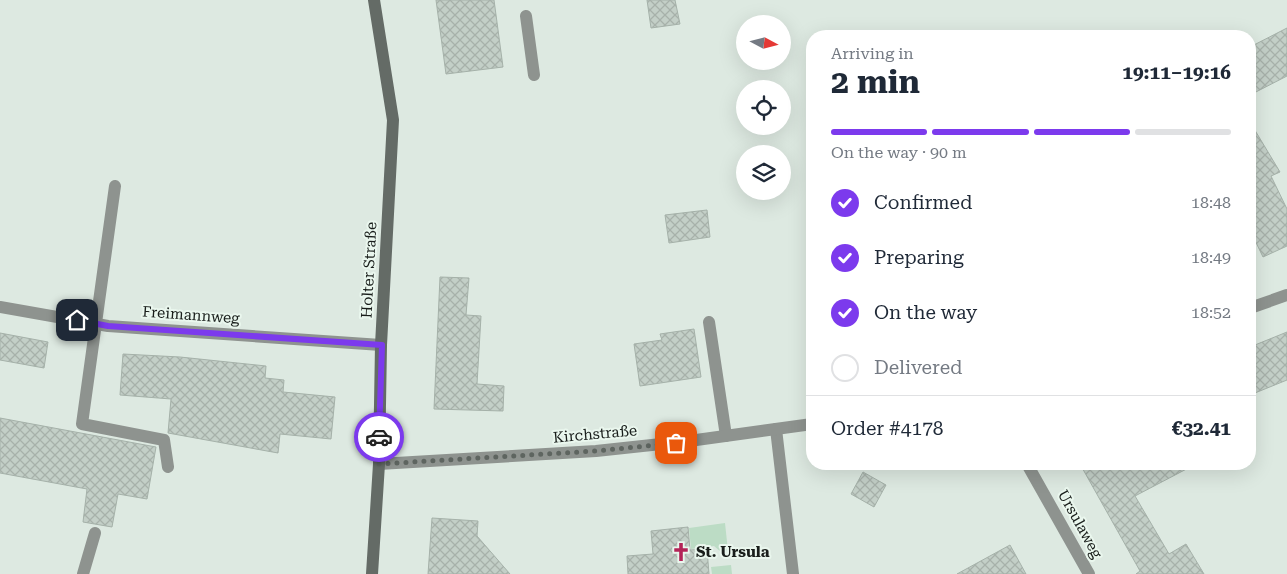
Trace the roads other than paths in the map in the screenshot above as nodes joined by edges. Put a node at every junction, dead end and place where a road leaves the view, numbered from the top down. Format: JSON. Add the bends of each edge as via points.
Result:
{"nodes":[{"id":1,"x":374,"y":0,"type":"edge"},
{"id":2,"x":526,"y":16,"type":"dead end"},
{"id":3,"x":534,"y":75,"type":"dead end"},
{"id":4,"x":115,"y":186,"type":"dead end"},
{"id":5,"x":1287,"y":295,"type":"edge"},
{"id":6,"x":1256,"y":306,"type":"edge"},
{"id":7,"x":0,"y":307,"type":"edge"},
{"id":8,"x":709,"y":322,"type":"dead end"},
{"id":9,"x":96,"y":324,"type":"junction"},
{"id":10,"x":382,"y":345,"type":"junction"},
{"id":11,"x":806,"y":425,"type":"edge"},
{"id":12,"x":776,"y":429,"type":"junction"},
{"id":13,"x":726,"y":436,"type":"junction"},
{"id":14,"x":379,"y":464,"type":"junction"},
{"id":15,"x":168,"y":467,"type":"dead end"},
{"id":16,"x":1030,"y":470,"type":"edge"},
{"id":17,"x":95,"y":533,"type":"dead end"},
{"id":18,"x":83,"y":574,"type":"edge"},
{"id":19,"x":372,"y":574,"type":"edge"},
{"id":20,"x":794,"y":574,"type":"edge"},
{"id":21,"x":1089,"y":574,"type":"edge"}],
"edges":[{"from":1,"to":10,"type":"street","name":"Holter Straße","via":[[393,120]]},
{"from":2,"to":3,"type":"street"},
{"from":4,"to":9,"type":"street"},
{"from":5,"to":6,"type":"street"},
{"from":7,"to":9,"type":"street","name":"Freimannweg"},
{"from":8,"to":13,"type":"street"},
{"from":9,"to":10,"type":"street","name":"Freimannweg"},
{"from":9,"to":15,"type":"street","via":[[82,424],[164,440]]},
{"from":10,"to":14,"type":"street","name":"Holter Straße"},
{"from":11,"to":12,"type":"street","name":"Kirchstraße"},
{"from":12,"to":13,"type":"street","name":"Kirchstraße"},
{"from":12,"to":20,"type":"street"},
{"from":13,"to":14,"type":"street","name":"Kirchstraße","via":[[596,451]]},
{"from":14,"to":19,"type":"street","name":"Holter Straße"},
{"from":16,"to":21,"type":"street","name":"Ursulaweg"},
{"from":17,"to":18,"type":"street"}]}
